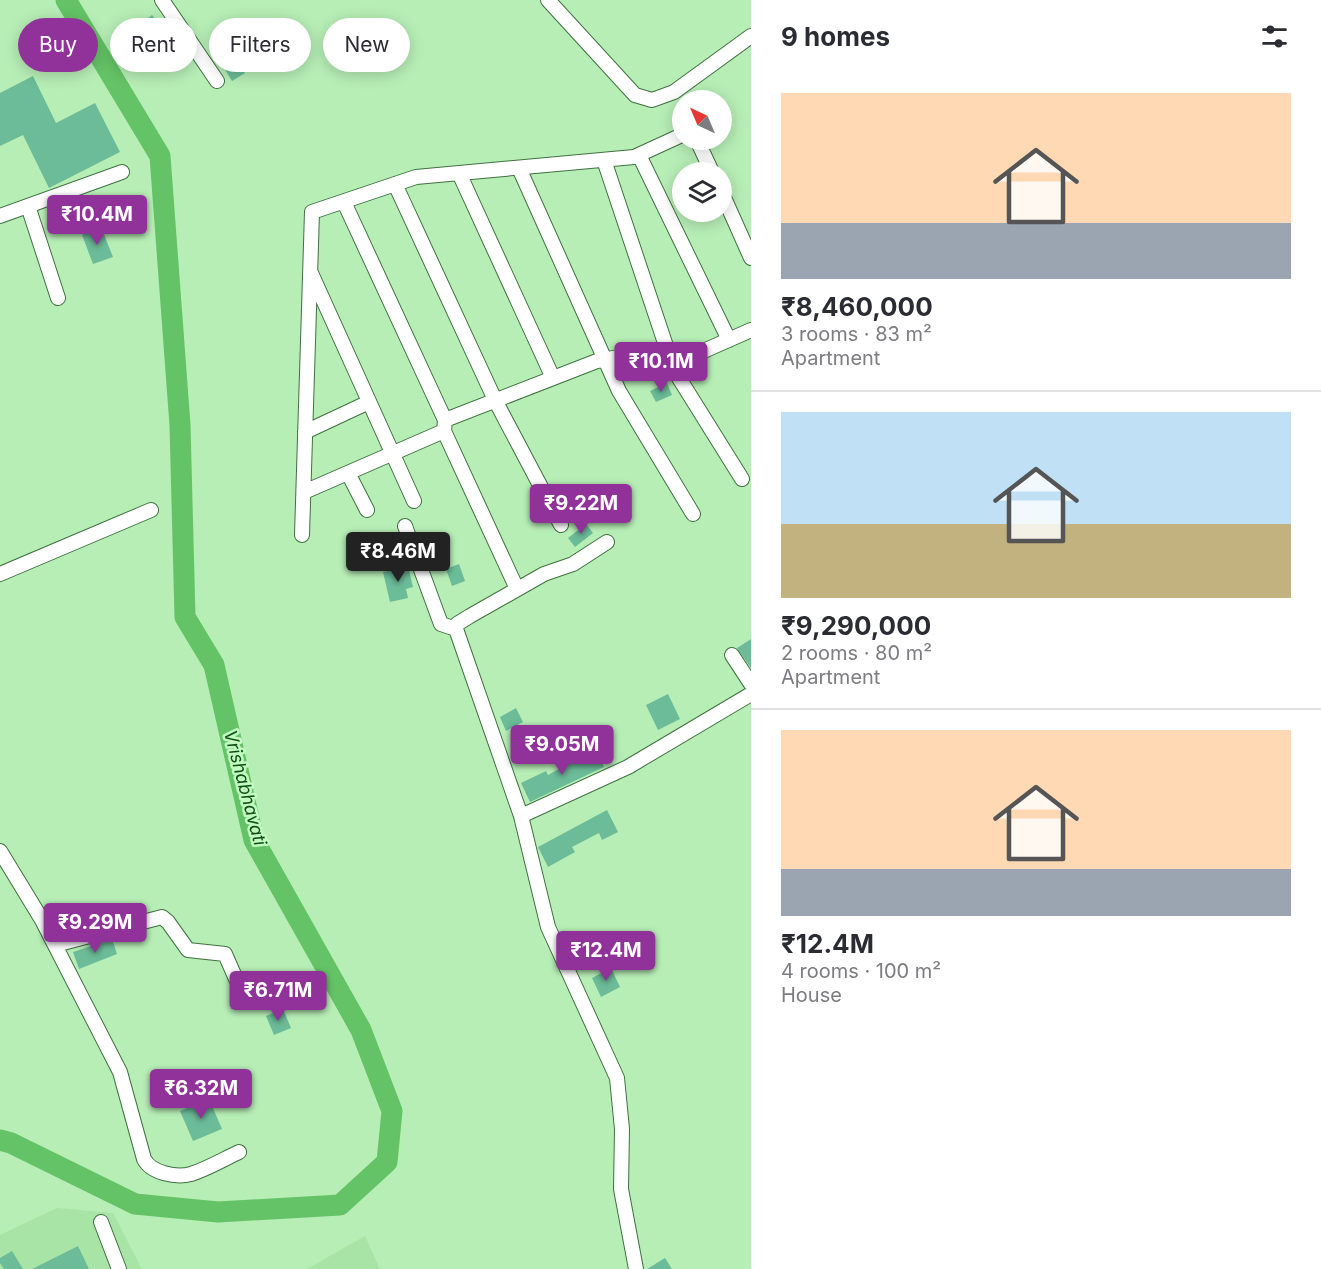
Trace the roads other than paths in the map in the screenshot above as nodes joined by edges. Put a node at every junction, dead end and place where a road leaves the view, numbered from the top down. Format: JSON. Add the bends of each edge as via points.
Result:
{"nodes":[{"id":1,"x":162,"y":0,"type":"edge"},
{"id":2,"x":548,"y":0,"type":"edge"},
{"id":3,"x":751,"y":36,"type":"edge"},
{"id":4,"x":217,"y":81,"type":"dead end"},
{"id":5,"x":672,"y":140,"type":"edge"},
{"id":6,"x":639,"y":155,"type":"junction"},
{"id":7,"x":604,"y":160,"type":"junction"},
{"id":8,"x":519,"y":168,"type":"junction"},
{"id":9,"x":122,"y":172,"type":"dead end"},
{"id":10,"x":459,"y":173,"type":"junction"},
{"id":11,"x":395,"y":184,"type":"junction"},
{"id":12,"x":344,"y":202,"type":"junction"},
{"id":13,"x":28,"y":206,"type":"junction"},
{"id":14,"x":732,"y":215,"type":"edge"},
{"id":15,"x":0,"y":216,"type":"edge"},
{"id":16,"x":751,"y":258,"type":"edge"},
{"id":17,"x":310,"y":270,"type":"junction"},
{"id":18,"x":58,"y":298,"type":"dead end"},
{"id":19,"x":751,"y":330,"type":"edge"},
{"id":20,"x":729,"y":340,"type":"junction"},
{"id":21,"x":668,"y":354,"type":"junction"},
{"id":22,"x":606,"y":359,"type":"junction"},
{"id":23,"x":553,"y":378,"type":"junction"},
{"id":24,"x":495,"y":400,"type":"junction"},
{"id":25,"x":369,"y":402,"type":"junction"},
{"id":26,"x":445,"y":426,"type":"junction"},
{"id":27,"x":305,"y":432,"type":"junction"},
{"id":28,"x":392,"y":454,"type":"junction"},
{"id":29,"x":348,"y":473,"type":"junction"},
{"id":30,"x":742,"y":478,"type":"dead end"},
{"id":31,"x":304,"y":492,"type":"junction"},
{"id":32,"x":414,"y":501,"type":"dead end"},
{"id":33,"x":151,"y":510,"type":"dead end"},
{"id":34,"x":367,"y":510,"type":"dead end"},
{"id":35,"x":693,"y":514,"type":"dead end"},
{"id":36,"x":561,"y":525,"type":"dead end"},
{"id":37,"x":405,"y":526,"type":"dead end"},
{"id":38,"x":302,"y":535,"type":"dead end"},
{"id":39,"x":607,"y":542,"type":"dead end"},
{"id":40,"x":0,"y":574,"type":"edge"},
{"id":41,"x":518,"y":589,"type":"junction"},
{"id":42,"x":456,"y":629,"type":"junction"},
{"id":43,"x":732,"y":655,"type":"dead end"},
{"id":44,"x":751,"y":684,"type":"edge"},
{"id":45,"x":751,"y":694,"type":"edge"},
{"id":46,"x":521,"y":816,"type":"junction"},
{"id":47,"x":0,"y":851,"type":"edge"},
{"id":48,"x":5,"y":870,"type":"edge"},
{"id":49,"x":55,"y":945,"type":"junction"},
{"id":50,"x":237,"y":979,"type":"dead end"},
{"id":51,"x":239,"y":1152,"type":"dead end"},
{"id":52,"x":101,"y":1222,"type":"dead end"},
{"id":53,"x":119,"y":1269,"type":"edge"},
{"id":54,"x":636,"y":1269,"type":"edge"}],
"edges":[{"from":1,"to":4,"type":"street"},
{"from":2,"to":3,"type":"street","via":[[635,95],[652,100],[674,92]]},
{"from":5,"to":6,"type":"street"},
{"from":6,"to":7,"type":"street"},
{"from":6,"to":20,"type":"street"},
{"from":7,"to":8,"type":"street"},
{"from":7,"to":21,"type":"street"},
{"from":8,"to":10,"type":"street"},
{"from":8,"to":22,"type":"street"},
{"from":9,"to":13,"type":"street"},
{"from":10,"to":11,"type":"street","via":[[416,177]]},
{"from":10,"to":23,"type":"street"},
{"from":11,"to":12,"type":"street"},
{"from":11,"to":24,"type":"street"},
{"from":12,"to":17,"type":"street","via":[[312,212]]},
{"from":12,"to":26,"type":"street"},
{"from":13,"to":15,"type":"street"},
{"from":13,"to":18,"type":"street"},
{"from":14,"to":16,"type":"street"},
{"from":17,"to":25,"type":"street"},
{"from":17,"to":27,"type":"street"},
{"from":19,"to":20,"type":"street"},
{"from":20,"to":21,"type":"street","via":[[699,353]]},
{"from":21,"to":22,"type":"street"},
{"from":21,"to":30,"type":"street","via":[[674,370]]},
{"from":22,"to":23,"type":"street"},
{"from":22,"to":35,"type":"street","via":[[619,391]]},
{"from":23,"to":24,"type":"street"},
{"from":24,"to":26,"type":"street"},
{"from":24,"to":36,"type":"street"},
{"from":25,"to":27,"type":"street"},
{"from":25,"to":28,"type":"street"},
{"from":26,"to":28,"type":"street"},
{"from":26,"to":41,"type":"street"},
{"from":27,"to":31,"type":"street"},
{"from":28,"to":29,"type":"street"},
{"from":28,"to":32,"type":"street"},
{"from":29,"to":31,"type":"street"},
{"from":29,"to":34,"type":"street"},
{"from":31,"to":38,"type":"street"},
{"from":33,"to":40,"type":"street"},
{"from":37,"to":42,"type":"street","via":[[441,624]]},
{"from":39,"to":41,"type":"street","via":[[573,564],[544,573]]},
{"from":41,"to":42,"type":"street","via":[[457,624]]},
{"from":42,"to":46,"type":"street"},
{"from":43,"to":44,"type":"street"},
{"from":45,"to":46,"type":"street","via":[[628,767]]},
{"from":46,"to":54,"type":"street","via":[[550,931],[617,1078],[622,1129],[621,1189]]},
{"from":47,"to":48,"type":"street"},
{"from":48,"to":49,"type":"street"},
{"from":49,"to":50,"type":"street","via":[[162,917],[188,950],[225,954]]},
{"from":49,"to":51,"type":"street","via":[[120,1072],[148,1166],[162,1173],[190,1174]]},
{"from":52,"to":53,"type":"street"}]}
